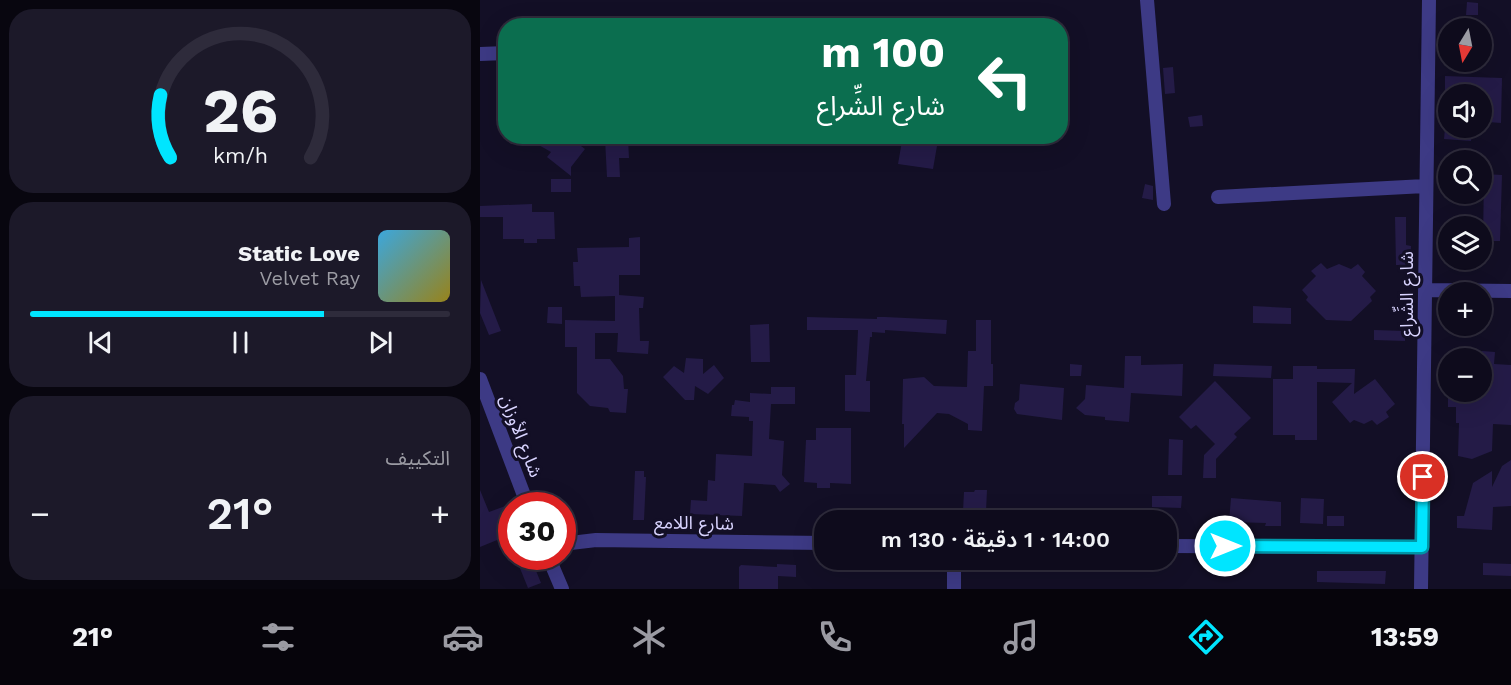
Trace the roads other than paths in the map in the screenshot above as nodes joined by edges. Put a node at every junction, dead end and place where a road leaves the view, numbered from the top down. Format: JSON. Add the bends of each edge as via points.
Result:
{"nodes":[{"id":1,"x":1147,"y":0,"type":"edge"},
{"id":2,"x":1429,"y":0,"type":"edge"},
{"id":3,"x":498,"y":53,"type":"edge"},
{"id":4,"x":480,"y":54,"type":"edge"},
{"id":5,"x":1425,"y":186,"type":"junction"},
{"id":6,"x":1218,"y":197,"type":"dead end"},
{"id":7,"x":1164,"y":204,"type":"dead end"},
{"id":8,"x":1425,"y":290,"type":"junction"},
{"id":9,"x":1511,"y":291,"type":"edge"},
{"id":10,"x":480,"y":379,"type":"edge"},
{"id":11,"x":523,"y":492,"type":"edge"},
{"id":12,"x":576,"y":542,"type":"edge"},
{"id":13,"x":814,"y":543,"type":"edge"},
{"id":14,"x":1177,"y":546,"type":"edge"},
{"id":15,"x":1422,"y":547,"type":"junction"},
{"id":16,"x":554,"y":570,"type":"edge"},
{"id":17,"x":954,"y":570,"type":"edge"},
{"id":18,"x":562,"y":589,"type":"edge"},
{"id":19,"x":954,"y":589,"type":"edge"},
{"id":20,"x":1421,"y":589,"type":"edge"}],
"edges":[{"from":1,"to":7,"type":"street"},
{"from":2,"to":5,"type":"street","name":"شارع الشِّراع"},
{"from":3,"to":4,"type":"street"},
{"from":5,"to":6,"type":"street"},
{"from":5,"to":8,"type":"street","name":"شارع الشِّراع"},
{"from":8,"to":9,"type":"street"},
{"from":8,"to":15,"type":"street","name":"شارع الشِّراع"},
{"from":10,"to":11,"type":"street","name":"شارع الأوزان"},
{"from":12,"to":13,"type":"street","name":"شارع اللامع"},
{"from":14,"to":15,"type":"street"},
{"from":15,"to":20,"type":"street","name":"شارع الشِّراع"},
{"from":16,"to":18,"type":"street"},
{"from":17,"to":19,"type":"street"}]}
